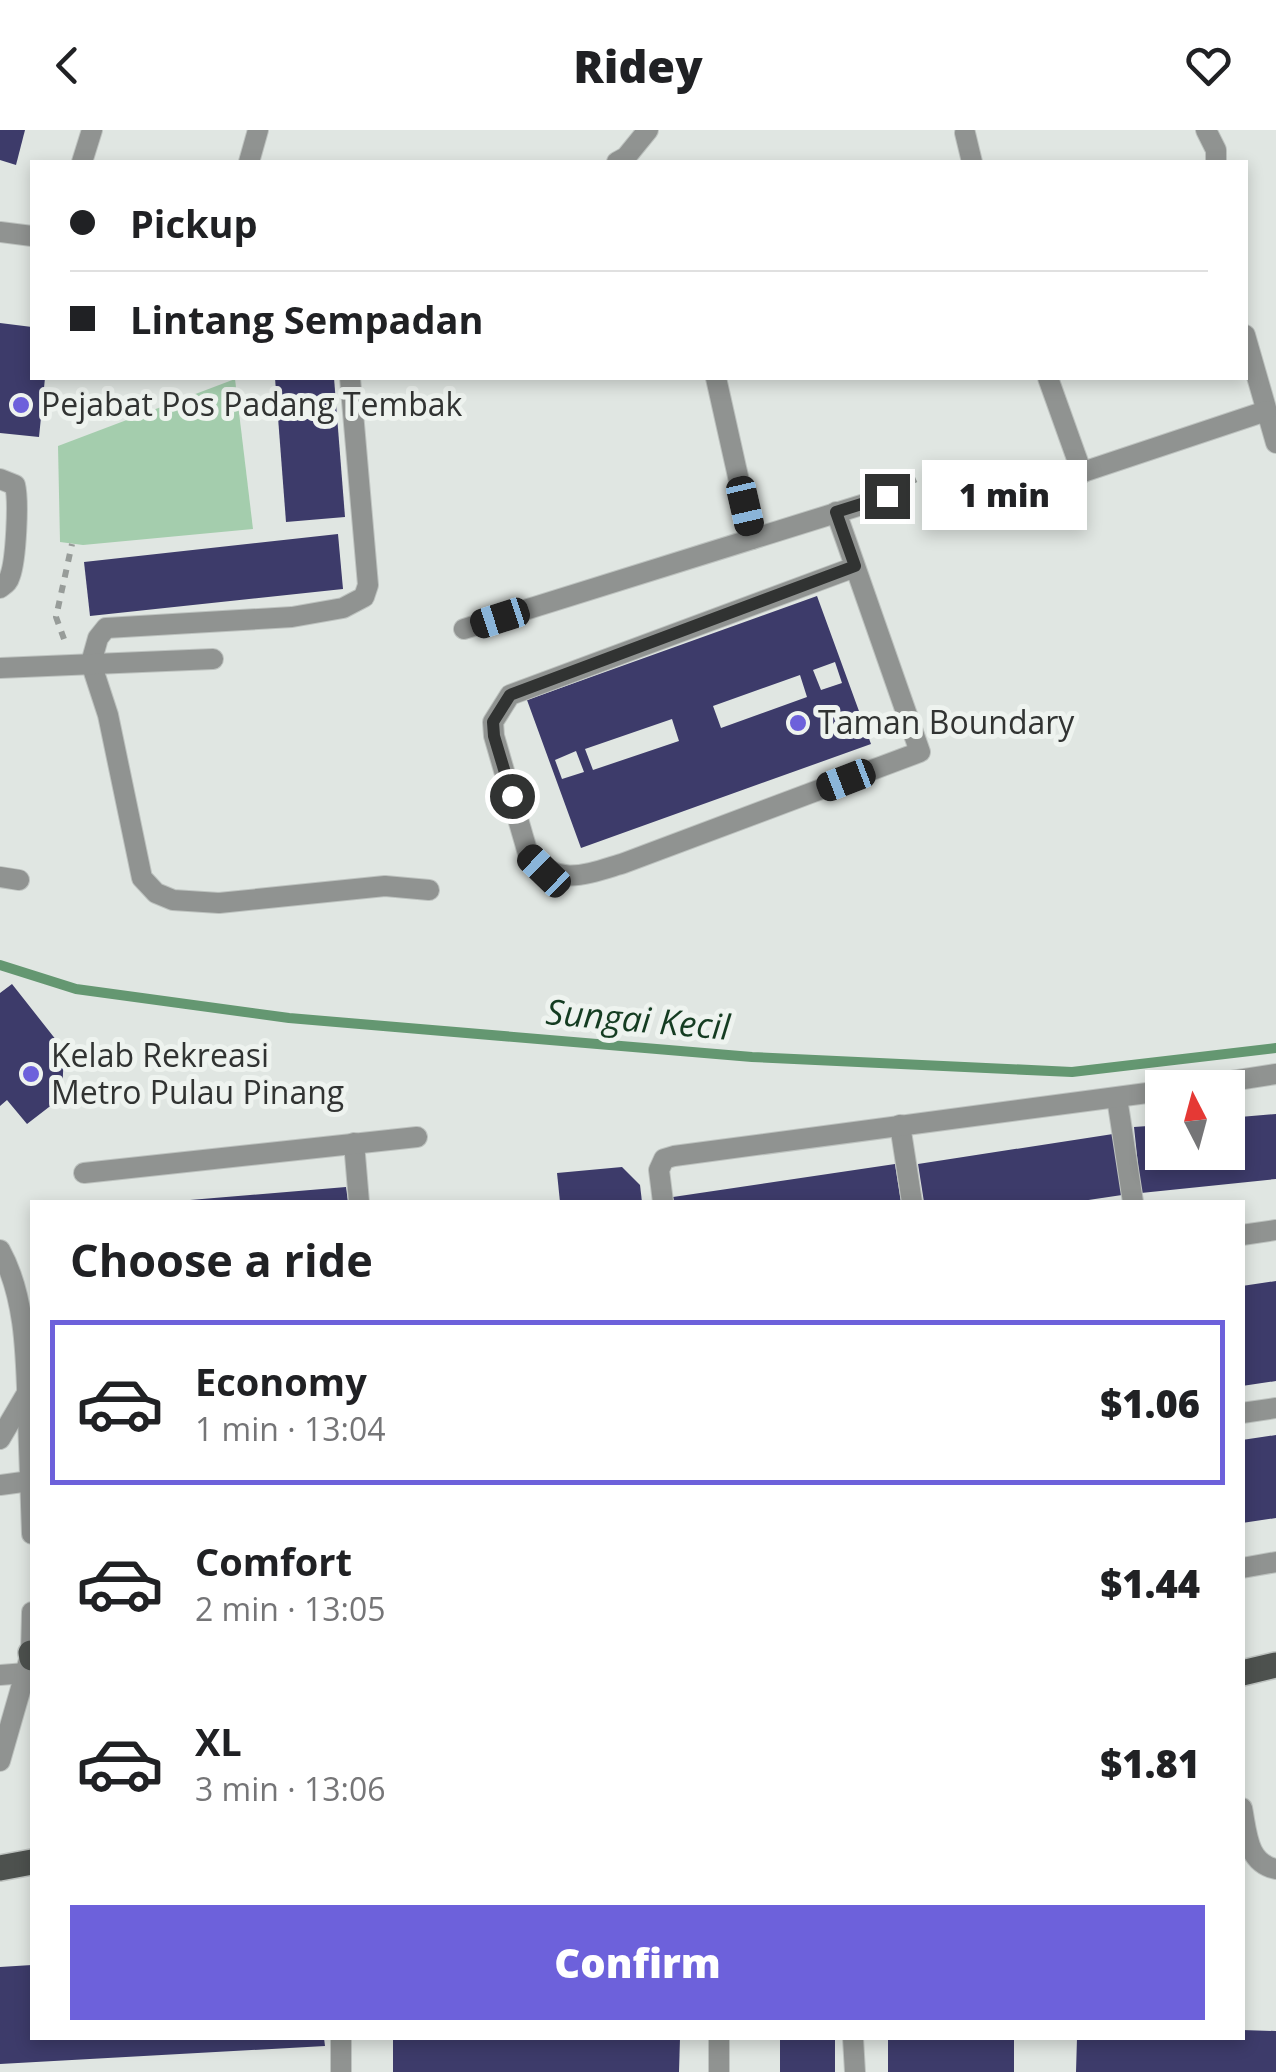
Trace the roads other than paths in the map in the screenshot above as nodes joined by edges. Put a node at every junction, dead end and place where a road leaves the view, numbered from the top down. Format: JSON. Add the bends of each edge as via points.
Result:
{"nodes":[{"id":1,"x":92,"y":130,"type":"edge"},
{"id":2,"x":258,"y":130,"type":"edge"},
{"id":3,"x":648,"y":130,"type":"edge"},
{"id":4,"x":1206,"y":130,"type":"edge"},
{"id":5,"x":965,"y":133,"type":"dead end"},
{"id":6,"x":83,"y":160,"type":"edge"},
{"id":7,"x":250,"y":160,"type":"edge"},
{"id":8,"x":626,"y":160,"type":"edge"},
{"id":9,"x":972,"y":160,"type":"edge"},
{"id":10,"x":1216,"y":160,"type":"edge"},
{"id":11,"x":0,"y":232,"type":"edge"},
{"id":12,"x":30,"y":236,"type":"edge"},
{"id":13,"x":1248,"y":346,"type":"edge"},
{"id":14,"x":350,"y":380,"type":"edge"},
{"id":15,"x":716,"y":380,"type":"edge"},
{"id":16,"x":1049,"y":380,"type":"edge"},
{"id":17,"x":1266,"y":410,"type":"junction"},
{"id":18,"x":1276,"y":442,"type":"edge"},
{"id":19,"x":1004,"y":472,"type":"road end"},
{"id":20,"x":1082,"y":473,"type":"junction"},
{"id":21,"x":0,"y":479,"type":"edge"},
{"id":22,"x":887,"y":496,"type":"road end"},
{"id":23,"x":836,"y":512,"type":"junction"},
{"id":24,"x":752,"y":539,"type":"junction"},
{"id":25,"x":855,"y":566,"type":"junction"},
{"id":26,"x":0,"y":588,"type":"edge"},
{"id":27,"x":464,"y":630,"type":"dead end"},
{"id":28,"x":213,"y":659,"type":"dead end"},
{"id":29,"x":91,"y":663,"type":"junction"},
{"id":30,"x":0,"y":668,"type":"edge"},
{"id":31,"x":429,"y":890,"type":"dead end"},
{"id":32,"x":1276,"y":1074,"type":"edge"},
{"id":33,"x":1245,"y":1079,"type":"edge"},
{"id":34,"x":1145,"y":1094,"type":"edge"},
{"id":35,"x":1117,"y":1098,"type":"junction"},
{"id":36,"x":900,"y":1125,"type":"junction"},
{"id":37,"x":417,"y":1136,"type":"dead end"},
{"id":38,"x":354,"y":1143,"type":"junction"},
{"id":39,"x":84,"y":1174,"type":"dead end"},
{"id":40,"x":359,"y":1200,"type":"edge"},
{"id":41,"x":663,"y":1200,"type":"edge"},
{"id":42,"x":912,"y":1200,"type":"edge"},
{"id":43,"x":1133,"y":1200,"type":"edge"},
{"id":44,"x":1276,"y":1230,"type":"edge"},
{"id":45,"x":1245,"y":1235,"type":"edge"},
{"id":46,"x":0,"y":1250,"type":"edge"},
{"id":47,"x":29,"y":1380,"type":"edge"},
{"id":48,"x":1276,"y":1408,"type":"edge"},
{"id":49,"x":1245,"y":1413,"type":"edge"},
{"id":50,"x":0,"y":1439,"type":"edge"},
{"id":51,"x":30,"y":1482,"type":"edge"},
{"id":52,"x":0,"y":1484,"type":"edge"},
{"id":53,"x":1276,"y":1562,"type":"edge"},
{"id":54,"x":1245,"y":1567,"type":"edge"},
{"id":55,"x":30,"y":1662,"type":"edge"},
{"id":56,"x":1276,"y":1665,"type":"edge"},
{"id":57,"x":1245,"y":1672,"type":"edge"},
{"id":58,"x":0,"y":1675,"type":"edge"},
{"id":59,"x":0,"y":1761,"type":"edge"},
{"id":60,"x":1245,"y":1823,"type":"edge"},
{"id":61,"x":30,"y":1862,"type":"edge"},
{"id":62,"x":0,"y":1868,"type":"edge"},
{"id":63,"x":1275,"y":1873,"type":"edge"},
{"id":64,"x":341,"y":2040,"type":"edge"},
{"id":65,"x":719,"y":2040,"type":"edge"},
{"id":66,"x":854,"y":2040,"type":"edge"},
{"id":67,"x":342,"y":2072,"type":"edge"},
{"id":68,"x":719,"y":2072,"type":"edge"},
{"id":69,"x":855,"y":2072,"type":"edge"}],
"edges":[{"from":1,"to":6,"type":"street"},
{"from":2,"to":7,"type":"street"},
{"from":3,"to":8,"type":"street"},
{"from":4,"to":10,"type":"street"},
{"from":5,"to":9,"type":"street"},
{"from":11,"to":12,"type":"street"},
{"from":13,"to":17,"type":"street"},
{"from":14,"to":29,"type":"street","via":[[364,597],[292,617],[106,628]]},
{"from":15,"to":24,"type":"street"},
{"from":16,"to":20,"type":"street"},
{"from":17,"to":18,"type":"street"},
{"from":17,"to":20,"type":"street"},
{"from":19,"to":20,"type":"street","via":[[1034,485]]},
{"from":21,"to":26,"type":"street","via":[[16,485],[18,498],[11,575]]},
{"from":22,"to":23,"type":"street"},
{"from":23,"to":24,"type":"street"},
{"from":23,"to":25,"type":"street"},
{"from":24,"to":27,"type":"street"},
{"from":25,"to":25,"type":"street","via":[[920,752],[591,873],[544,871],[529,857],[494,736],[493,722],[510,695]]},
{"from":28,"to":29,"type":"street"},
{"from":29,"to":30,"type":"street"},
{"from":29,"to":31,"type":"street","via":[[142,878],[156,893],[219,903],[385,886]]},
{"from":32,"to":33,"type":"street"},
{"from":34,"to":35,"type":"street"},
{"from":35,"to":36,"type":"street"},
{"from":35,"to":43,"type":"street"},
{"from":36,"to":41,"type":"street","via":[[664,1159]]},
{"from":36,"to":42,"type":"street"},
{"from":37,"to":38,"type":"street"},
{"from":38,"to":39,"type":"street"},
{"from":38,"to":40,"type":"street"},
{"from":44,"to":45,"type":"street"},
{"from":46,"to":47,"type":"street","via":[[20,1313]]},
{"from":47,"to":50,"type":"street"},
{"from":47,"to":51,"type":"street"},
{"from":48,"to":49,"type":"street"},
{"from":51,"to":52,"type":"street"},
{"from":53,"to":54,"type":"street"},
{"from":55,"to":58,"type":"street"},
{"from":55,"to":59,"type":"street"},
{"from":56,"to":57,"type":"main road"},
{"from":60,"to":63,"type":"street","via":[[1255,1857]]},
{"from":61,"to":62,"type":"main road"},
{"from":64,"to":67,"type":"street"},
{"from":65,"to":68,"type":"street"},
{"from":66,"to":69,"type":"street"}]}
